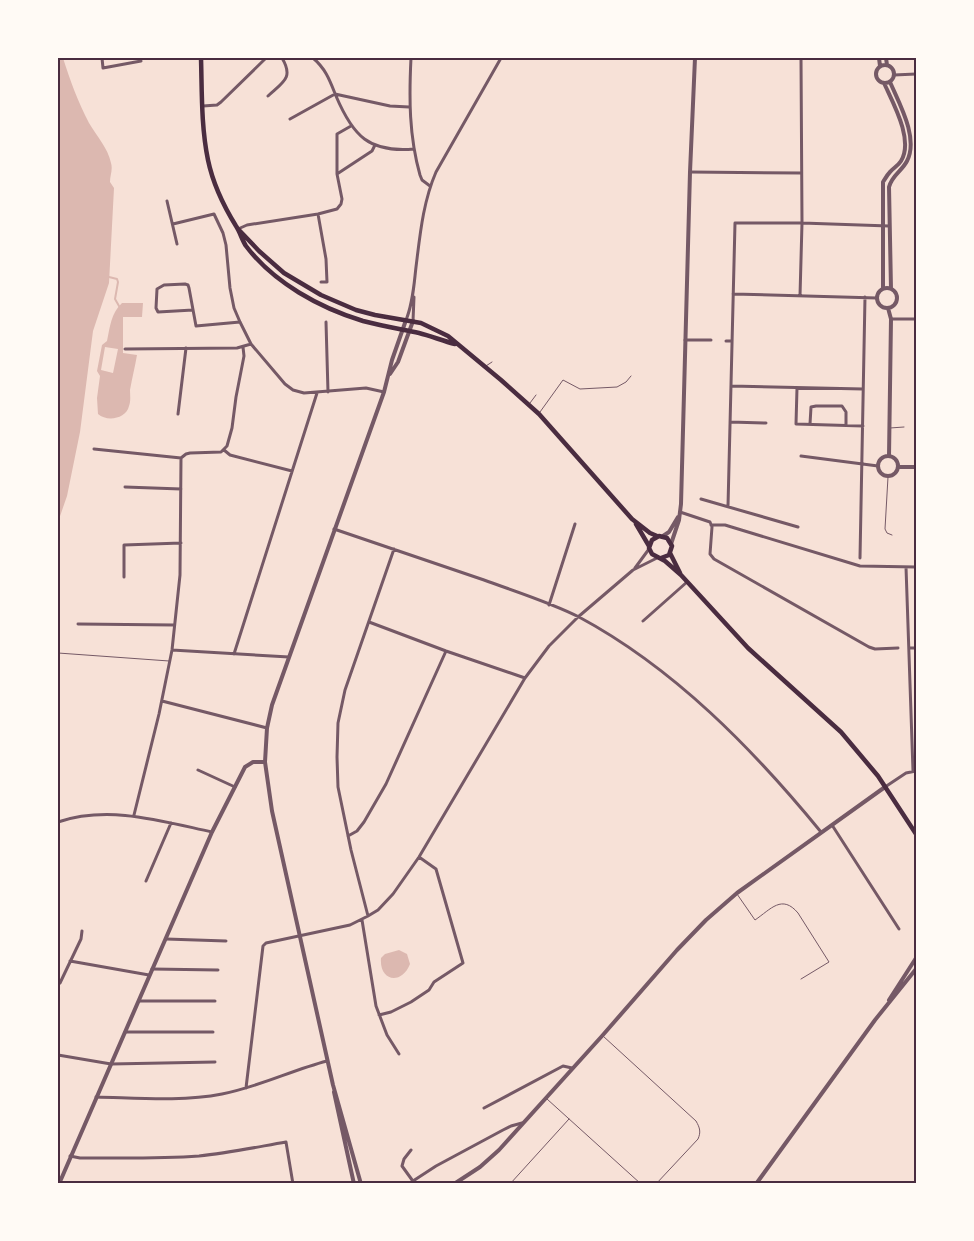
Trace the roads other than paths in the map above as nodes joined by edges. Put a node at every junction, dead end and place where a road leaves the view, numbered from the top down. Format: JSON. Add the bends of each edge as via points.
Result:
{"nodes":[{"id":1,"x":102,"y":58,"type":"edge"},
{"id":2,"x":201,"y":58,"type":"edge"},
{"id":3,"x":266,"y":58,"type":"edge"},
{"id":4,"x":282,"y":58,"type":"edge"},
{"id":5,"x":313,"y":58,"type":"edge"},
{"id":6,"x":411,"y":58,"type":"edge"},
{"id":7,"x":501,"y":58,"type":"edge"},
{"id":8,"x":695,"y":58,"type":"edge"},
{"id":9,"x":801,"y":58,"type":"edge"},
{"id":10,"x":879,"y":58,"type":"edge"},
{"id":11,"x":886,"y":58,"type":"edge"},
{"id":12,"x":141,"y":61,"type":"dead end"},
{"id":13,"x":887,"y":65,"type":"junction"},
{"id":14,"x":880,"y":66,"type":"junction"},
{"id":15,"x":894,"y":74,"type":"junction"},
{"id":16,"x":916,"y":74,"type":"edge"},
{"id":17,"x":890,"y":82,"type":"junction"},
{"id":18,"x":884,"y":83,"type":"junction"},
{"id":19,"x":335,"y":94,"type":"junction"},
{"id":20,"x":268,"y":96,"type":"dead end"},
{"id":21,"x":203,"y":106,"type":"junction"},
{"id":22,"x":409,"y":107,"type":"junction"},
{"id":23,"x":290,"y":119,"type":"dead end"},
{"id":24,"x":351,"y":126,"type":"junction"},
{"id":25,"x":375,"y":145,"type":"junction"},
{"id":26,"x":414,"y":150,"type":"junction"},
{"id":27,"x":690,"y":172,"type":"junction"},
{"id":28,"x":801,"y":173,"type":"junction"},
{"id":29,"x":337,"y":174,"type":"junction"},
{"id":30,"x":430,"y":186,"type":"junction"},
{"id":31,"x":167,"y":200,"type":"dead end"},
{"id":32,"x":318,"y":214,"type":"junction"},
{"id":33,"x":802,"y":223,"type":"junction"},
{"id":34,"x":173,"y":224,"type":"junction"},
{"id":35,"x":883,"y":226,"type":"junction"},
{"id":36,"x":889,"y":226,"type":"junction"},
{"id":37,"x":238,"y":229,"type":"junction"},
{"id":38,"x":177,"y":244,"type":"dead end"},
{"id":39,"x":321,"y":282,"type":"dead end"},
{"id":40,"x":883,"y":289,"type":"junction"},
{"id":41,"x":891,"y":289,"type":"junction"},
{"id":42,"x":413,"y":292,"type":"junction"},
{"id":43,"x":733,"y":294,"type":"junction"},
{"id":44,"x":800,"y":296,"type":"junction"},
{"id":45,"x":865,"y":297,"type":"junction"},
{"id":46,"x":877,"y":298,"type":"junction"},
{"id":47,"x":888,"y":308,"type":"junction"},
{"id":48,"x":194,"y":310,"type":"junction"},
{"id":49,"x":891,"y":319,"type":"junction"},
{"id":50,"x":916,"y":319,"type":"edge"},
{"id":51,"x":406,"y":320,"type":"junction"},
{"id":52,"x":413,"y":321,"type":"junction"},
{"id":53,"x":240,"y":322,"type":"junction"},
{"id":54,"x":326,"y":322,"type":"dead end"},
{"id":55,"x":402,"y":330,"type":"junction"},
{"id":56,"x":409,"y":331,"type":"junction"},
{"id":57,"x":685,"y":340,"type":"junction"},
{"id":58,"x":711,"y":340,"type":"dead end"},
{"id":59,"x":726,"y":341,"type":"dead end"},
{"id":60,"x":731,"y":341,"type":"junction"},
{"id":61,"x":251,"y":344,"type":"junction"},
{"id":62,"x":457,"y":345,"type":"junction"},
{"id":63,"x":243,"y":347,"type":"junction"},
{"id":64,"x":186,"y":348,"type":"junction"},
{"id":65,"x":125,"y":349,"type":"dead end"},
{"id":66,"x":492,"y":362,"type":"dead end"},
{"id":67,"x":485,"y":367,"type":"junction"},
{"id":68,"x":388,"y":376,"type":"junction"},
{"id":69,"x":631,"y":376,"type":"dead end"},
{"id":70,"x":731,"y":386,"type":"junction"},
{"id":71,"x":798,"y":388,"type":"junction"},
{"id":72,"x":863,"y":389,"type":"junction"},
{"id":73,"x":328,"y":392,"type":"junction"},
{"id":74,"x":384,"y":392,"type":"junction"},
{"id":75,"x":317,"y":393,"type":"junction"},
{"id":76,"x":536,"y":395,"type":"dead end"},
{"id":77,"x":529,"y":405,"type":"junction"},
{"id":78,"x":178,"y":414,"type":"dead end"},
{"id":79,"x":539,"y":414,"type":"junction"},
{"id":80,"x":730,"y":422,"type":"junction"},
{"id":81,"x":766,"y":423,"type":"dead end"},
{"id":82,"x":810,"y":424,"type":"junction"},
{"id":83,"x":846,"y":425,"type":"junction"},
{"id":84,"x":863,"y":426,"type":"junction"},
{"id":85,"x":904,"y":427,"type":"dead end"},
{"id":86,"x":889,"y":428,"type":"junction"},
{"id":87,"x":94,"y":449,"type":"dead end"},
{"id":88,"x":224,"y":450,"type":"junction"},
{"id":89,"x":801,"y":456,"type":"dead end"},
{"id":90,"x":888,"y":456,"type":"junction"},
{"id":91,"x":181,"y":458,"type":"junction"},
{"id":92,"x":862,"y":465,"type":"junction"},
{"id":93,"x":878,"y":466,"type":"junction"},
{"id":94,"x":899,"y":467,"type":"junction"},
{"id":95,"x":916,"y":467,"type":"edge"},
{"id":96,"x":292,"y":471,"type":"junction"},
{"id":97,"x":888,"y":476,"type":"junction"},
{"id":98,"x":125,"y":487,"type":"dead end"},
{"id":99,"x":181,"y":489,"type":"junction"},
{"id":100,"x":701,"y":499,"type":"dead end"},
{"id":101,"x":728,"y":506,"type":"junction"},
{"id":102,"x":680,"y":512,"type":"junction"},
{"id":103,"x":632,"y":518,"type":"junction"},
{"id":104,"x":575,"y":524,"type":"dead end"},
{"id":105,"x":712,"y":525,"type":"junction"},
{"id":106,"x":798,"y":527,"type":"dead end"},
{"id":107,"x":334,"y":529,"type":"junction"},
{"id":108,"x":892,"y":535,"type":"dead end"},
{"id":109,"x":657,"y":536,"type":"junction"},
{"id":110,"x":663,"y":536,"type":"junction"},
{"id":111,"x":181,"y":543,"type":"junction"},
{"id":112,"x":671,"y":544,"type":"junction"},
{"id":113,"x":649,"y":548,"type":"junction"},
{"id":114,"x":394,"y":549,"type":"junction"},
{"id":115,"x":670,"y":553,"type":"junction"},
{"id":116,"x":659,"y":558,"type":"junction"},
{"id":117,"x":860,"y":558,"type":"dead end"},
{"id":118,"x":906,"y":567,"type":"junction"},
{"id":119,"x":916,"y":567,"type":"edge"},
{"id":120,"x":633,"y":570,"type":"junction"},
{"id":121,"x":681,"y":575,"type":"junction"},
{"id":122,"x":124,"y":577,"type":"dead end"},
{"id":123,"x":687,"y":582,"type":"junction"},
{"id":124,"x":549,"y":605,"type":"junction"},
{"id":125,"x":578,"y":617,"type":"junction"},
{"id":126,"x":644,"y":621,"type":"dead end"},
{"id":127,"x":369,"y":622,"type":"junction"},
{"id":128,"x":78,"y":624,"type":"dead end"},
{"id":129,"x":174,"y":625,"type":"junction"},
{"id":130,"x":898,"y":648,"type":"dead end"},
{"id":131,"x":909,"y":648,"type":"junction"},
{"id":132,"x":916,"y":648,"type":"edge"},
{"id":133,"x":172,"y":650,"type":"junction"},
{"id":134,"x":446,"y":651,"type":"junction"},
{"id":135,"x":58,"y":653,"type":"edge"},
{"id":136,"x":234,"y":654,"type":"junction"},
{"id":137,"x":289,"y":657,"type":"junction"},
{"id":138,"x":170,"y":661,"type":"junction"},
{"id":139,"x":525,"y":678,"type":"junction"},
{"id":140,"x":162,"y":701,"type":"junction"},
{"id":141,"x":267,"y":728,"type":"junction"},
{"id":142,"x":265,"y":762,"type":"junction"},
{"id":143,"x":198,"y":770,"type":"dead end"},
{"id":144,"x":915,"y":771,"type":"edge"},
{"id":145,"x":235,"y":786,"type":"junction"},
{"id":146,"x":885,"y":787,"type":"junction"},
{"id":147,"x":134,"y":815,"type":"junction"},
{"id":148,"x":58,"y":821,"type":"edge"},
{"id":149,"x":171,"y":823,"type":"junction"},
{"id":150,"x":831,"y":824,"type":"junction"},
{"id":151,"x":212,"y":832,"type":"junction"},
{"id":152,"x":820,"y":832,"type":"junction"},
{"id":153,"x":916,"y":834,"type":"edge"},
{"id":154,"x":348,"y":836,"type":"junction"},
{"id":155,"x":418,"y":857,"type":"junction"},
{"id":156,"x":146,"y":881,"type":"dead end"},
{"id":157,"x":737,"y":893,"type":"junction"},
{"id":158,"x":368,"y":916,"type":"junction"},
{"id":159,"x":362,"y":920,"type":"junction"},
{"id":160,"x":899,"y":929,"type":"dead end"},
{"id":161,"x":82,"y":932,"type":"dead end"},
{"id":162,"x":300,"y":936,"type":"junction"},
{"id":163,"x":166,"y":939,"type":"junction"},
{"id":164,"x":226,"y":941,"type":"dead end"},
{"id":165,"x":916,"y":958,"type":"edge"},
{"id":166,"x":70,"y":961,"type":"junction"},
{"id":167,"x":152,"y":969,"type":"junction"},
{"id":168,"x":916,"y":969,"type":"edge"},
{"id":169,"x":218,"y":970,"type":"dead end"},
{"id":170,"x":149,"y":975,"type":"junction"},
{"id":171,"x":801,"y":979,"type":"dead end"},
{"id":172,"x":58,"y":983,"type":"edge"},
{"id":173,"x":139,"y":1001,"type":"junction"},
{"id":174,"x":215,"y":1001,"type":"dead end"},
{"id":175,"x":379,"y":1015,"type":"junction"},
{"id":176,"x":875,"y":1020,"type":"junction"},
{"id":177,"x":125,"y":1032,"type":"junction"},
{"id":178,"x":213,"y":1032,"type":"dead end"},
{"id":179,"x":602,"y":1036,"type":"junction"},
{"id":180,"x":399,"y":1054,"type":"dead end"},
{"id":181,"x":58,"y":1055,"type":"edge"},
{"id":182,"x":328,"y":1061,"type":"junction"},
{"id":183,"x":215,"y":1062,"type":"dead end"},
{"id":184,"x":110,"y":1064,"type":"junction"},
{"id":185,"x":572,"y":1068,"type":"junction"},
{"id":186,"x":333,"y":1085,"type":"junction"},
{"id":187,"x":246,"y":1088,"type":"junction"},
{"id":188,"x":96,"y":1097,"type":"junction"},
{"id":189,"x":545,"y":1097,"type":"junction"},
{"id":190,"x":484,"y":1108,"type":"dead end"},
{"id":191,"x":570,"y":1118,"type":"junction"},
{"id":192,"x":522,"y":1123,"type":"junction"},
{"id":193,"x":411,"y":1150,"type":"dead end"},
{"id":194,"x":70,"y":1156,"type":"junction"},
{"id":195,"x":414,"y":1182,"type":"edge"},
{"id":196,"x":59,"y":1184,"type":"edge"},
{"id":197,"x":293,"y":1184,"type":"edge"},
{"id":198,"x":354,"y":1184,"type":"edge"},
{"id":199,"x":361,"y":1184,"type":"edge"},
{"id":200,"x":454,"y":1184,"type":"edge"},
{"id":201,"x":510,"y":1184,"type":"edge"},
{"id":202,"x":641,"y":1184,"type":"edge"},
{"id":203,"x":656,"y":1184,"type":"edge"},
{"id":204,"x":756,"y":1184,"type":"edge"}],
"edges":[{"from":1,"to":12,"type":"street","via":[[103,68]]},
{"from":2,"to":21,"type":"main road"},
{"from":3,"to":21,"type":"street","via":[[221,102]]},
{"from":4,"to":20,"type":"street","via":[[288,68],[287,78]]},
{"from":5,"to":19,"type":"street","via":[[325,70]]},
{"from":6,"to":22,"type":"street"},
{"from":7,"to":30,"type":"street"},
{"from":8,"to":27,"type":"street"},
{"from":9,"to":28,"type":"street"},
{"from":10,"to":14,"type":"street"},
{"from":11,"to":13,"type":"street"},
{"from":13,"to":14,"type":"street"},
{"from":13,"to":15,"type":"street"},
{"from":14,"to":18,"type":"street","via":[[876,76]]},
{"from":15,"to":16,"type":"street"},
{"from":15,"to":17,"type":"street"},
{"from":17,"to":18,"type":"street"},
{"from":17,"to":36,"type":"street","via":[[908,124],[910,151],[907,163],[890,183]]},
{"from":18,"to":35,"type":"street","via":[[902,125],[904,149],[900,163],[883,182]]},
{"from":19,"to":22,"type":"street"},
{"from":19,"to":23,"type":"street"},
{"from":19,"to":24,"type":"street"},
{"from":21,"to":37,"type":"main road","via":[[204,139],[215,187]]},
{"from":22,"to":26,"type":"street"},
{"from":24,"to":25,"type":"street"},
{"from":24,"to":29,"type":"street","via":[[337,134]]},
{"from":25,"to":26,"type":"street","via":[[386,149]]},
{"from":25,"to":29,"type":"street","via":[[372,151]]},
{"from":26,"to":30,"type":"street","via":[[422,180]]},
{"from":27,"to":28,"type":"street"},
{"from":27,"to":57,"type":"street"},
{"from":28,"to":33,"type":"street"},
{"from":29,"to":32,"type":"street","via":[[341,204],[337,209]]},
{"from":30,"to":42,"type":"street"},
{"from":31,"to":34,"type":"street"},
{"from":32,"to":37,"type":"street"},
{"from":32,"to":39,"type":"street","via":[[326,259],[326,282]]},
{"from":33,"to":35,"type":"street"},
{"from":33,"to":43,"type":"street","via":[[735,223]]},
{"from":33,"to":44,"type":"street"},
{"from":34,"to":38,"type":"street"},
{"from":34,"to":53,"type":"street","via":[[214,214],[226,245],[230,288]]},
{"from":35,"to":36,"type":"street"},
{"from":35,"to":40,"type":"street"},
{"from":36,"to":41,"type":"street"},
{"from":37,"to":51,"type":"main road","via":[[284,272],[321,296],[356,310]]},
{"from":37,"to":55,"type":"main road","via":[[245,245],[255,256],[296,290],[350,316]]},
{"from":40,"to":41,"type":"street"},
{"from":40,"to":46,"type":"street"},
{"from":41,"to":47,"type":"street","via":[[896,300]]},
{"from":42,"to":51,"type":"street"},
{"from":42,"to":52,"type":"street"},
{"from":43,"to":44,"type":"street"},
{"from":43,"to":60,"type":"street"},
{"from":44,"to":45,"type":"street"},
{"from":45,"to":46,"type":"street"},
{"from":45,"to":72,"type":"street"},
{"from":46,"to":47,"type":"street","via":[[882,306]]},
{"from":47,"to":49,"type":"street"},
{"from":48,"to":48,"type":"street","via":[[158,312],[157,290],[164,285],[188,285]]},
{"from":48,"to":53,"type":"street","via":[[196,326]]},
{"from":49,"to":50,"type":"street"},
{"from":49,"to":86,"type":"street"},
{"from":51,"to":52,"type":"main road"},
{"from":51,"to":55,"type":"street"},
{"from":52,"to":56,"type":"street"},
{"from":52,"to":62,"type":"main road","via":[[435,328]]},
{"from":53,"to":61,"type":"street"},
{"from":54,"to":73,"type":"street"},
{"from":55,"to":56,"type":"main road"},
{"from":55,"to":68,"type":"street"},
{"from":56,"to":62,"type":"main road"},
{"from":56,"to":68,"type":"street","via":[[398,362]]},
{"from":57,"to":58,"type":"street"},
{"from":57,"to":102,"type":"street"},
{"from":59,"to":60,"type":"street"},
{"from":60,"to":70,"type":"street"},
{"from":61,"to":63,"type":"street"},
{"from":61,"to":75,"type":"street","via":[[293,390]]},
{"from":62,"to":67,"type":"main road"},
{"from":63,"to":64,"type":"street"},
{"from":63,"to":88,"type":"street","via":[[232,428]]},
{"from":64,"to":65,"type":"street"},
{"from":64,"to":78,"type":"street"},
{"from":66,"to":67,"type":"lane"},
{"from":67,"to":77,"type":"main road"},
{"from":68,"to":74,"type":"street"},
{"from":69,"to":79,"type":"lane","via":[[617,387],[580,389],[563,380]]},
{"from":70,"to":71,"type":"street"},
{"from":70,"to":80,"type":"street"},
{"from":71,"to":72,"type":"street"},
{"from":71,"to":82,"type":"street","via":[[796,424]]},
{"from":72,"to":84,"type":"street"},
{"from":73,"to":74,"type":"street","via":[[366,388]]},
{"from":73,"to":75,"type":"street"},
{"from":74,"to":107,"type":"street"},
{"from":75,"to":96,"type":"street"},
{"from":76,"to":77,"type":"lane"},
{"from":77,"to":79,"type":"main road"},
{"from":79,"to":103,"type":"main road"},
{"from":80,"to":81,"type":"street"},
{"from":80,"to":101,"type":"street"},
{"from":82,"to":83,"type":"street"},
{"from":82,"to":83,"type":"street","via":[[812,407],[842,406],[846,412]]},
{"from":83,"to":84,"type":"street"},
{"from":84,"to":92,"type":"street"},
{"from":85,"to":86,"type":"lane"},
{"from":86,"to":90,"type":"street"},
{"from":87,"to":91,"type":"street"},
{"from":88,"to":91,"type":"street","via":[[190,453]]},
{"from":88,"to":96,"type":"street","via":[[230,455]]},
{"from":89,"to":92,"type":"street"},
{"from":90,"to":93,"type":"street","via":[[882,457]]},
{"from":90,"to":94,"type":"street","via":[[896,459]]},
{"from":91,"to":99,"type":"street"},
{"from":92,"to":93,"type":"street"},
{"from":92,"to":117,"type":"street"},
{"from":93,"to":97,"type":"street","via":[[882,474]]},
{"from":94,"to":95,"type":"street"},
{"from":94,"to":97,"type":"street","via":[[896,473]]},
{"from":96,"to":136,"type":"street"},
{"from":97,"to":108,"type":"lane","via":[[885,529]]},
{"from":98,"to":99,"type":"street"},
{"from":99,"to":111,"type":"street"},
{"from":100,"to":101,"type":"street"},
{"from":101,"to":106,"type":"street"},
{"from":102,"to":105,"type":"street","via":[[708,520]]},
{"from":102,"to":110,"type":"street","via":[[669,532]]},
{"from":102,"to":112,"type":"street"},
{"from":103,"to":109,"type":"main road"},
{"from":103,"to":113,"type":"main road"},
{"from":104,"to":124,"type":"street"},
{"from":105,"to":118,"type":"street","via":[[725,525],[860,566]]},
{"from":105,"to":130,"type":"street","via":[[709,551],[714,559],[869,647]]},
{"from":107,"to":114,"type":"street"},
{"from":107,"to":137,"type":"street"},
{"from":109,"to":110,"type":"main road"},
{"from":109,"to":113,"type":"main road"},
{"from":110,"to":112,"type":"main road"},
{"from":111,"to":122,"type":"street","via":[[124,545]]},
{"from":111,"to":129,"type":"street"},
{"from":112,"to":115,"type":"main road"},
{"from":113,"to":116,"type":"main road"},
{"from":113,"to":120,"type":"street"},
{"from":114,"to":124,"type":"street"},
{"from":114,"to":127,"type":"street"},
{"from":115,"to":116,"type":"main road"},
{"from":115,"to":121,"type":"main road"},
{"from":116,"to":120,"type":"street"},
{"from":116,"to":121,"type":"main road"},
{"from":118,"to":119,"type":"street"},
{"from":118,"to":131,"type":"street"},
{"from":120,"to":125,"type":"street"},
{"from":121,"to":123,"type":"main road"},
{"from":123,"to":126,"type":"street"},
{"from":123,"to":146,"type":"main road","via":[[748,648],[841,732]]},
{"from":124,"to":125,"type":"street"},
{"from":125,"to":139,"type":"street","via":[[549,646]]},
{"from":125,"to":152,"type":"street","via":[[661,671],[710,713],[756,758]]},
{"from":127,"to":134,"type":"street"},
{"from":127,"to":154,"type":"street","via":[[345,690],[338,723],[338,787]]},
{"from":128,"to":129,"type":"street"},
{"from":129,"to":133,"type":"street"},
{"from":131,"to":132,"type":"street"},
{"from":131,"to":144,"type":"street"},
{"from":133,"to":136,"type":"street"},
{"from":133,"to":138,"type":"street"},
{"from":134,"to":139,"type":"street"},
{"from":134,"to":154,"type":"street","via":[[386,784],[364,822]]},
{"from":135,"to":138,"type":"lane"},
{"from":136,"to":137,"type":"street"},
{"from":137,"to":141,"type":"street"},
{"from":138,"to":140,"type":"street"},
{"from":139,"to":155,"type":"street"},
{"from":140,"to":141,"type":"street"},
{"from":140,"to":147,"type":"street"},
{"from":141,"to":142,"type":"street"},
{"from":142,"to":145,"type":"street","via":[[248,764]]},
{"from":142,"to":162,"type":"street","via":[[272,811]]},
{"from":143,"to":145,"type":"street"},
{"from":144,"to":146,"type":"street","via":[[902,775]]},
{"from":145,"to":151,"type":"street"},
{"from":146,"to":150,"type":"street"},
{"from":146,"to":153,"type":"main road"},
{"from":147,"to":148,"type":"street","via":[[99,815]]},
{"from":147,"to":149,"type":"street"},
{"from":149,"to":151,"type":"street"},
{"from":149,"to":156,"type":"street"},
{"from":150,"to":152,"type":"street"},
{"from":150,"to":160,"type":"street"},
{"from":151,"to":163,"type":"street"},
{"from":152,"to":157,"type":"street"},
{"from":154,"to":158,"type":"street"},
{"from":155,"to":158,"type":"street","via":[[392,894]]},
{"from":155,"to":175,"type":"street","via":[[436,869],[463,963],[411,1002]]},
{"from":157,"to":171,"type":"lane","via":[[755,920],[785,903],[798,913],[829,962]]},
{"from":157,"to":179,"type":"street","via":[[677,950]]},
{"from":158,"to":159,"type":"street"},
{"from":159,"to":162,"type":"street"},
{"from":159,"to":175,"type":"street"},
{"from":161,"to":166,"type":"street"},
{"from":162,"to":182,"type":"street"},
{"from":162,"to":187,"type":"street","via":[[266,943],[262,948]]},
{"from":163,"to":164,"type":"street"},
{"from":163,"to":167,"type":"street"},
{"from":165,"to":176,"type":"street"},
{"from":166,"to":170,"type":"street"},
{"from":166,"to":172,"type":"street"},
{"from":167,"to":169,"type":"street"},
{"from":167,"to":170,"type":"street"},
{"from":168,"to":176,"type":"street"},
{"from":170,"to":173,"type":"street"},
{"from":173,"to":174,"type":"street"},
{"from":173,"to":177,"type":"street"},
{"from":175,"to":180,"type":"street"},
{"from":176,"to":204,"type":"street"},
{"from":177,"to":178,"type":"street"},
{"from":177,"to":184,"type":"street"},
{"from":179,"to":185,"type":"street"},
{"from":179,"to":203,"type":"lane","via":[[700,1128],[698,1139]]},
{"from":181,"to":184,"type":"street"},
{"from":182,"to":186,"type":"street"},
{"from":182,"to":187,"type":"street"},
{"from":183,"to":184,"type":"street"},
{"from":184,"to":188,"type":"street"},
{"from":185,"to":189,"type":"street"},
{"from":185,"to":190,"type":"street","via":[[563,1066]]},
{"from":186,"to":198,"type":"street"},
{"from":186,"to":199,"type":"street"},
{"from":187,"to":188,"type":"street","via":[[189,1098]]},
{"from":188,"to":194,"type":"street"},
{"from":189,"to":191,"type":"lane"},
{"from":189,"to":192,"type":"street"},
{"from":191,"to":201,"type":"lane"},
{"from":191,"to":202,"type":"lane"},
{"from":192,"to":195,"type":"street","via":[[436,1166]]},
{"from":192,"to":200,"type":"street","via":[[499,1150]]},
{"from":193,"to":195,"type":"street","via":[[402,1166]]},
{"from":194,"to":196,"type":"street"},
{"from":194,"to":197,"type":"street","via":[[198,1156],[286,1142]]}]}
